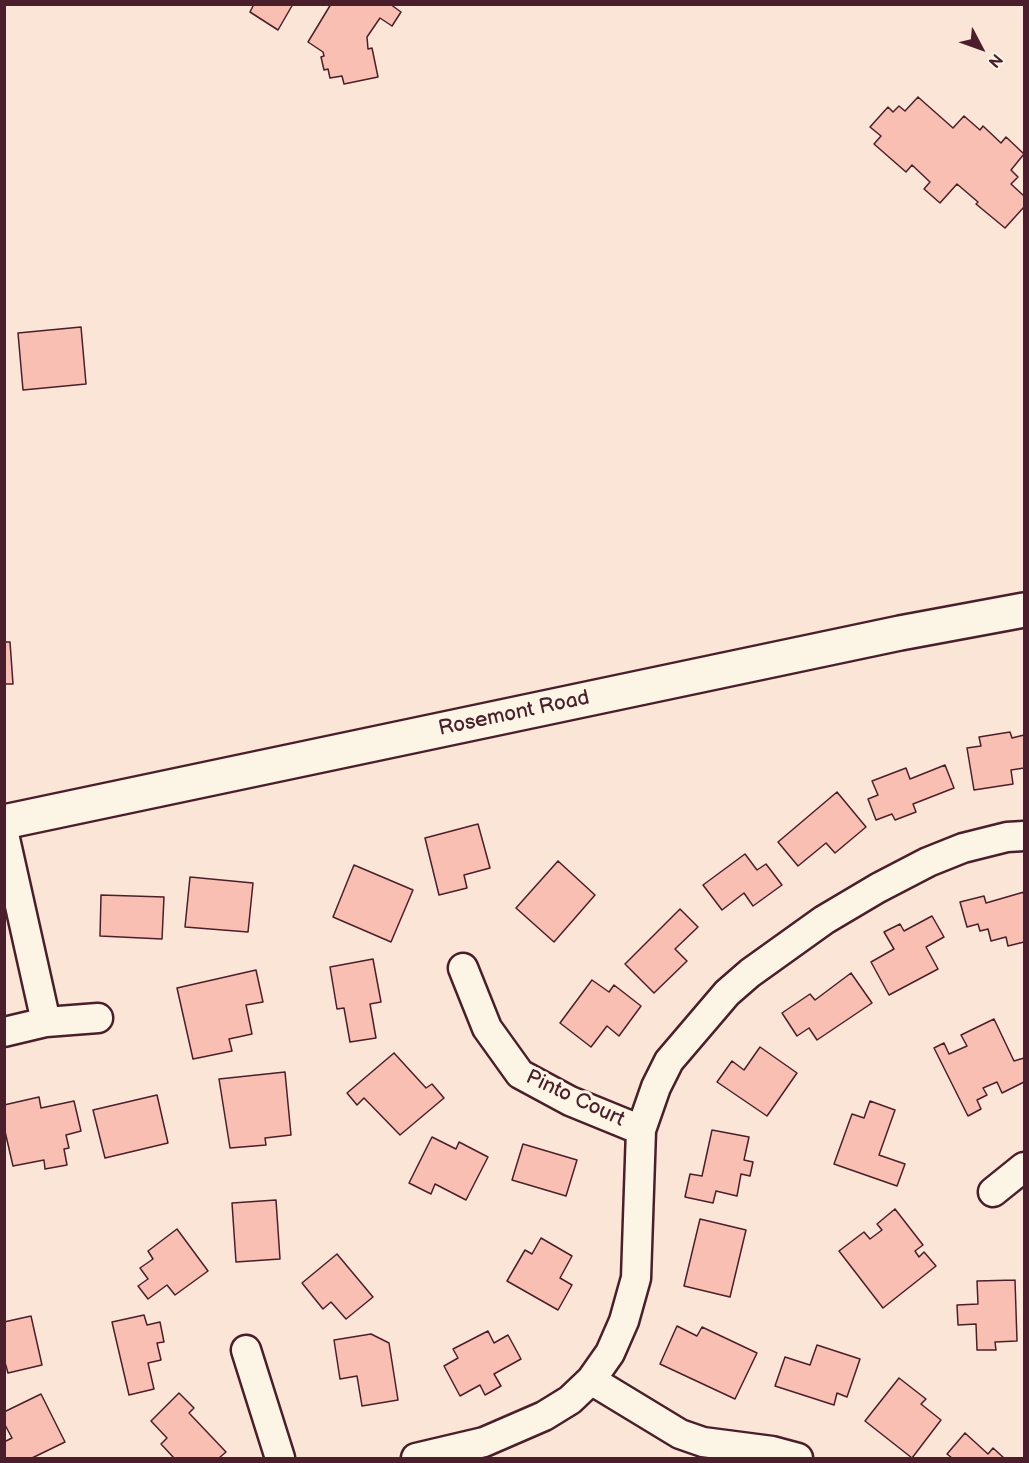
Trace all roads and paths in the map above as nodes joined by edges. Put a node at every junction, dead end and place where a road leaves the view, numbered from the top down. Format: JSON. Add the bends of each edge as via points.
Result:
{"nodes":[{"id":1,"x":1024,"y":610,"type":"edge"},
{"id":2,"x":4,"y":822,"type":"edge"},
{"id":3,"x":4,"y":834,"type":"edge"},
{"id":4,"x":1024,"y":836,"type":"edge"},
{"id":5,"x":463,"y":968,"type":"dead end"},
{"id":6,"x":98,"y":1018,"type":"dead end"},
{"id":7,"x":46,"y":1022,"type":"junction"},
{"id":8,"x":4,"y":1032,"type":"edge"},
{"id":9,"x":642,"y":1130,"type":"junction"},
{"id":10,"x":1024,"y":1167,"type":"edge"},
{"id":11,"x":993,"y":1192,"type":"dead end"},
{"id":12,"x":246,"y":1350,"type":"dead end"},
{"id":13,"x":591,"y":1380,"type":"junction"},
{"id":14,"x":280,"y":1458,"type":"edge"},
{"id":15,"x":416,"y":1458,"type":"edge"},
{"id":16,"x":798,"y":1458,"type":"edge"}],
"edges":[{"from":1,"to":2,"type":"main road","name":"Rosemont Road"},
{"from":3,"to":7,"type":"street"},
{"from":4,"to":9,"type":"street","via":[[963,848],[928,862],[824,920],[750,973],[703,1019],[669,1061]]},
{"from":5,"to":9,"type":"street","name":"Pinto Court","via":[[487,1028],[520,1074],[570,1101]]},
{"from":6,"to":7,"type":"street"},
{"from":7,"to":8,"type":"street"},
{"from":9,"to":13,"type":"street","via":[[636,1278],[622,1325]]},
{"from":10,"to":11,"type":"street"},
{"from":12,"to":14,"type":"street"},
{"from":13,"to":15,"type":"street","via":[[570,1400],[520,1429]]},
{"from":13,"to":16,"type":"street","via":[[680,1434],[703,1442]]}]}
